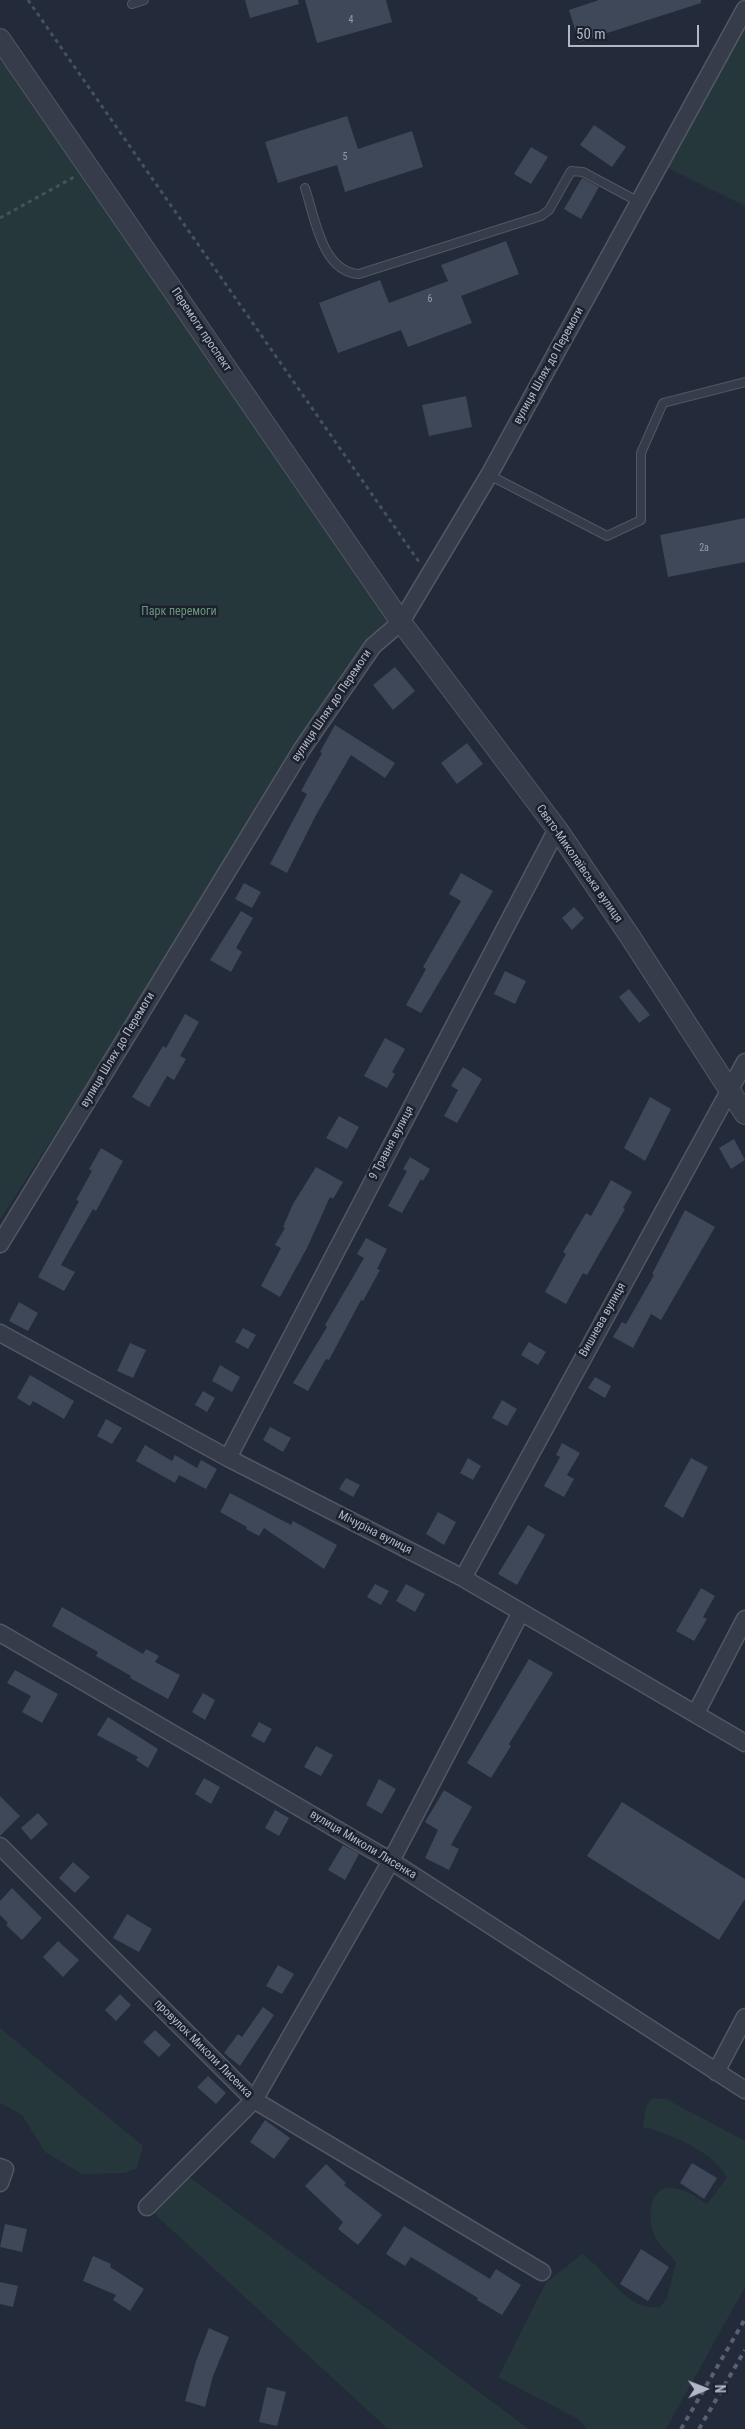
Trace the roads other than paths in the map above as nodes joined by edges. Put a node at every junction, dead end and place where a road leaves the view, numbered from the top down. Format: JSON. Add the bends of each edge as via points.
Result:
{"nodes":[{"id":1,"x":144,"y":0,"type":"edge"},
{"id":2,"x":132,"y":4,"type":"dead end"},
{"id":3,"x":745,"y":9,"type":"edge"},
{"id":4,"x":0,"y":39,"type":"edge"},
{"id":5,"x":305,"y":188,"type":"dead end"},
{"id":6,"x":639,"y":202,"type":"junction"},
{"id":7,"x":745,"y":382,"type":"edge"},
{"id":8,"x":489,"y":475,"type":"junction"},
{"id":9,"x":401,"y":622,"type":"junction"},
{"id":10,"x":557,"y":829,"type":"junction"},
{"id":11,"x":745,"y":1062,"type":"edge"},
{"id":12,"x":728,"y":1090,"type":"junction"},
{"id":13,"x":745,"y":1114,"type":"edge"},
{"id":14,"x":0,"y":1244,"type":"edge"},
{"id":15,"x":0,"y":1333,"type":"edge"},
{"id":16,"x":228,"y":1458,"type":"junction"},
{"id":17,"x":463,"y":1578,"type":"junction"},
{"id":18,"x":521,"y":1612,"type":"junction"},
{"id":19,"x":745,"y":1619,"type":"edge"},
{"id":20,"x":0,"y":1633,"type":"edge"},
{"id":21,"x":696,"y":1713,"type":"junction"},
{"id":22,"x":745,"y":1742,"type":"edge"},
{"id":23,"x":0,"y":1846,"type":"edge"},
{"id":24,"x":391,"y":1861,"type":"junction"},
{"id":25,"x":745,"y":2018,"type":"edge"},
{"id":26,"x":716,"y":2072,"type":"junction"},
{"id":27,"x":745,"y":2090,"type":"edge"},
{"id":28,"x":254,"y":2100,"type":"junction"},
{"id":29,"x":148,"y":2208,"type":"dead end"},
{"id":30,"x":542,"y":2272,"type":"dead end"}],
"edges":[{"from":1,"to":2,"type":"lane"},
{"from":3,"to":6,"type":"street","name":"вулиця Шлях до Перемоги"},
{"from":4,"to":9,"type":"street","name":"Перемоги проспект"},
{"from":5,"to":6,"type":"lane","via":[[328,255],[336,266],[354,273],[541,216],[549,210],[571,172],[583,172]]},
{"from":6,"to":8,"type":"street","name":"вулиця Шлях до Перемоги"},
{"from":7,"to":8,"type":"lane","via":[[663,403],[641,453],[641,520],[607,536]]},
{"from":8,"to":9,"type":"street","name":"вулиця Шлях до Перемоги"},
{"from":9,"to":10,"type":"street","name":"Свято-Миколаївська вулиця"},
{"from":9,"to":14,"type":"street","name":"вулиця Шлях до Перемоги","via":[[373,646],[302,749]]},
{"from":10,"to":12,"type":"street","name":"Свято-Миколаївська вулиця"},
{"from":10,"to":16,"type":"street","name":"9 Травня вулиця"},
{"from":11,"to":12,"type":"street","name":"Вишнева вулиця"},
{"from":12,"to":13,"type":"street","name":"Свято-Миколаївська вулиця"},
{"from":12,"to":17,"type":"street","name":"Вишнева вулиця"},
{"from":15,"to":16,"type":"street","name":"Мічуріна вулиця"},
{"from":16,"to":17,"type":"street","name":"Мічуріна вулиця"},
{"from":17,"to":18,"type":"street","name":"Мічуріна вулиця"},
{"from":18,"to":21,"type":"street","name":"Мічуріна вулиця"},
{"from":18,"to":24,"type":"street"},
{"from":19,"to":21,"type":"street"},
{"from":20,"to":24,"type":"street","name":"вулиця Миколи Лисенка"},
{"from":21,"to":22,"type":"street","name":"Мічуріна вулиця"},
{"from":23,"to":28,"type":"street","name":"провулок Миколи Лисенка"},
{"from":24,"to":26,"type":"street","name":"вулиця Миколи Лисенка"},
{"from":24,"to":28,"type":"street"},
{"from":25,"to":26,"type":"street"},
{"from":26,"to":27,"type":"street","name":"вулиця Миколи Лисенка"},
{"from":28,"to":29,"type":"street"},
{"from":28,"to":30,"type":"street","name":"провулок Миколи Лисенка"}]}
